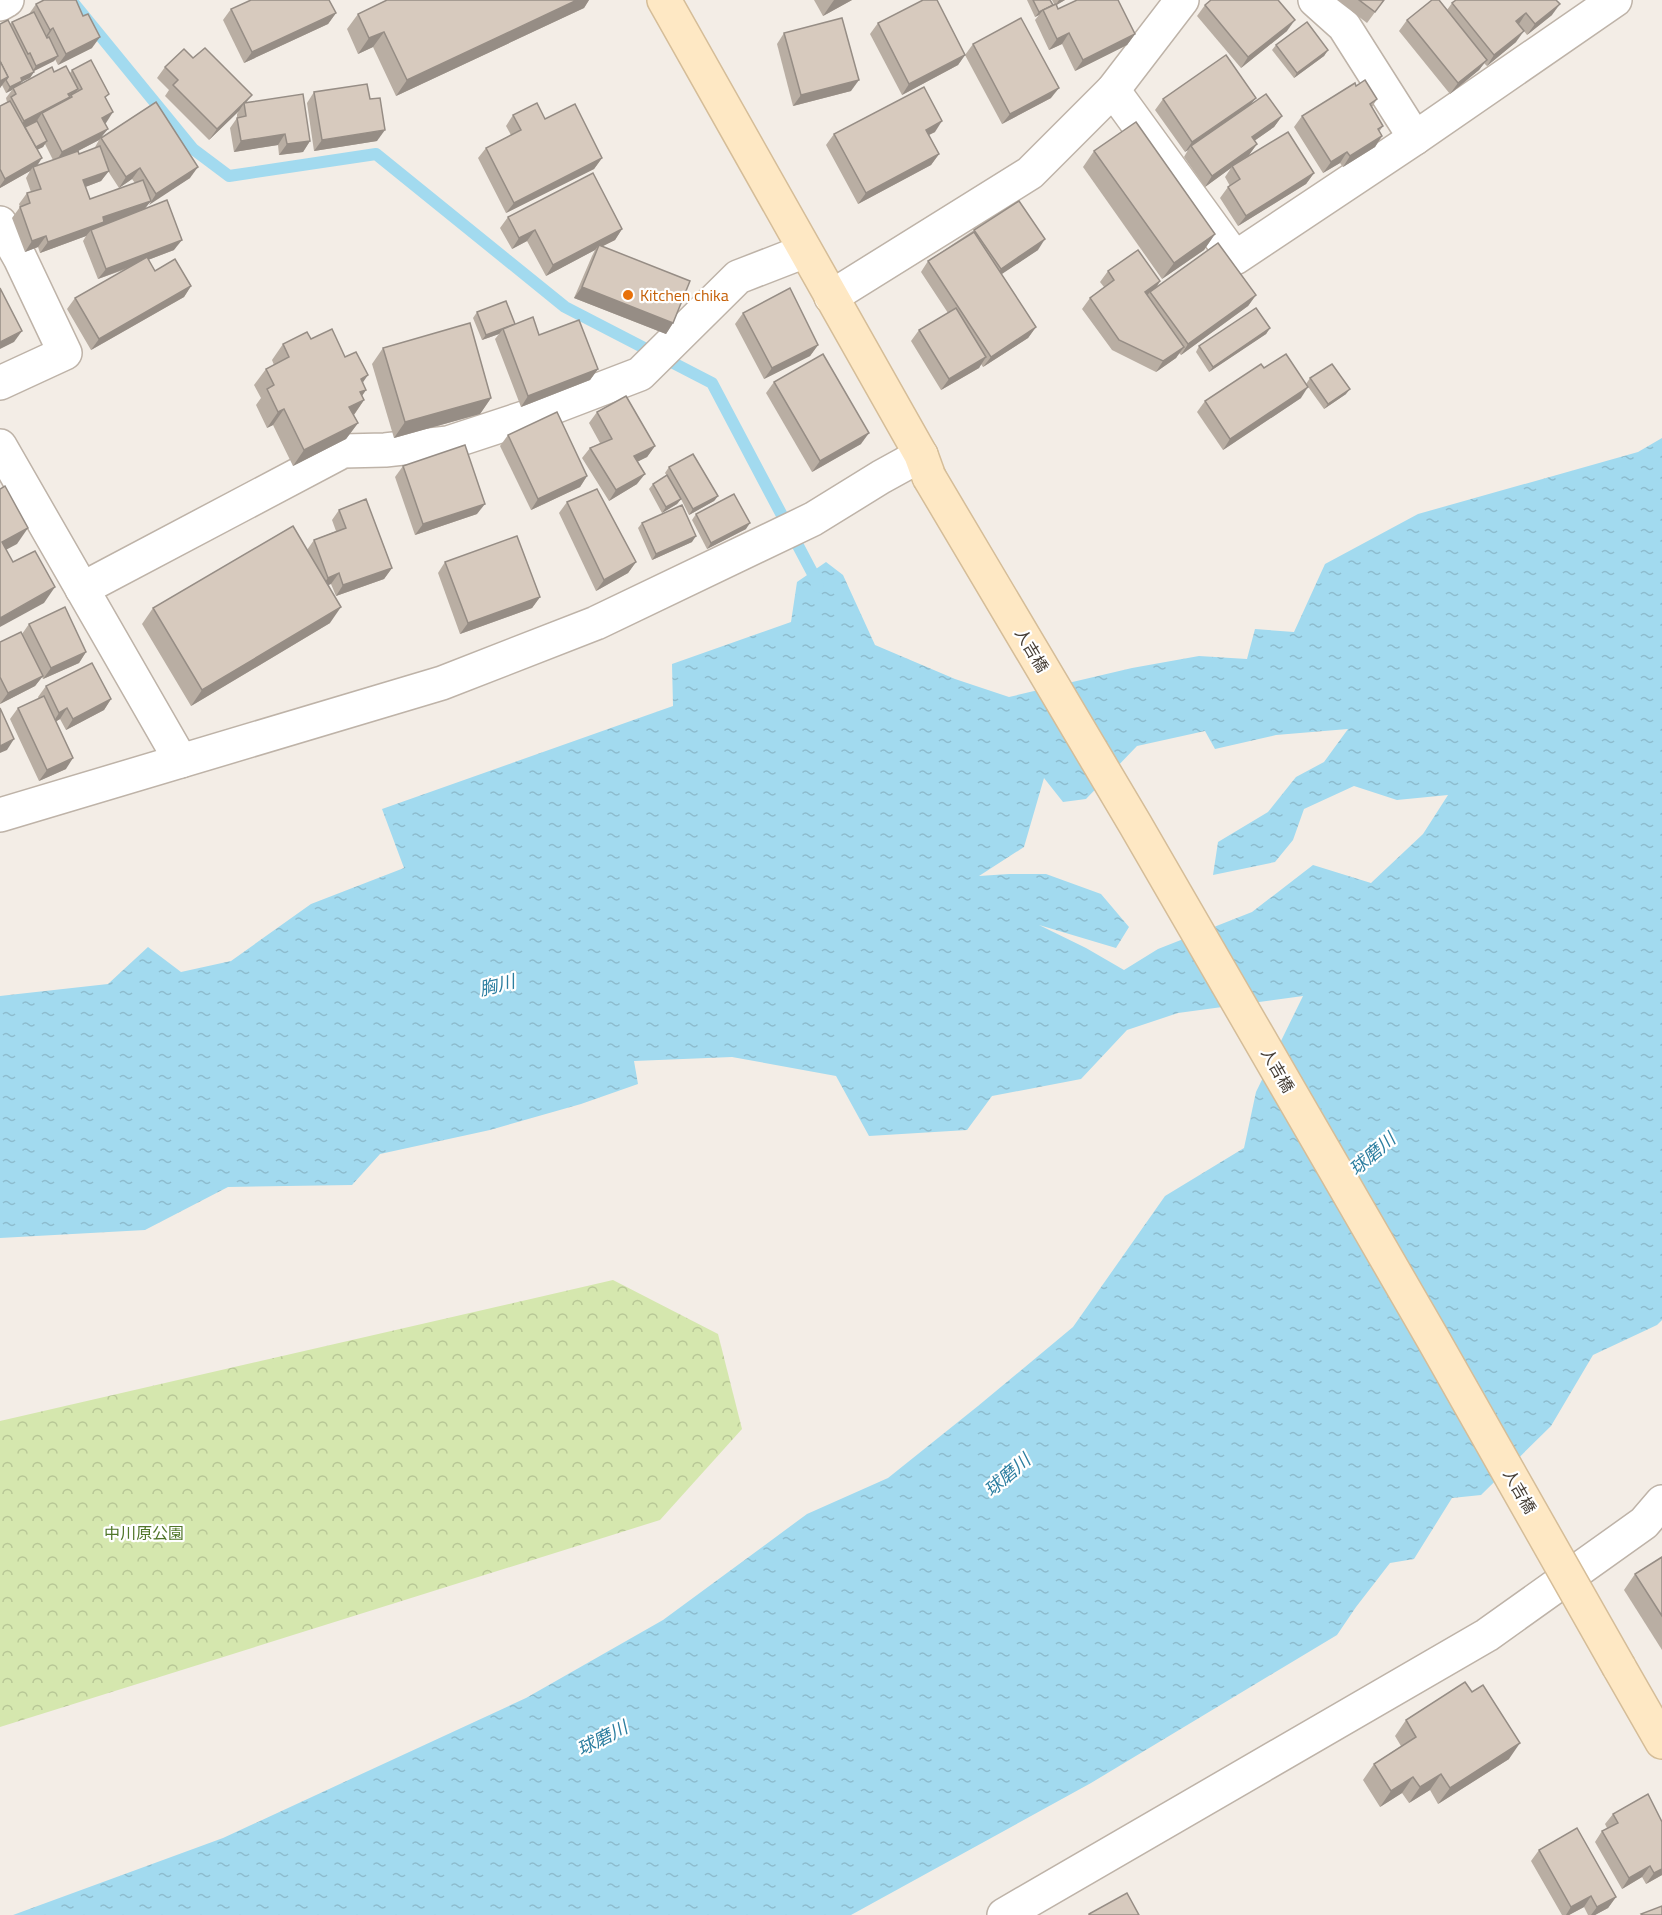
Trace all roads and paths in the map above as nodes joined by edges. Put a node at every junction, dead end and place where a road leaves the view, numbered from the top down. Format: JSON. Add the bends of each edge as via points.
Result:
{"nodes":[{"id":1,"x":7,"y":0,"type":"edge"},
{"id":2,"x":664,"y":0,"type":"edge"},
{"id":3,"x":1182,"y":0,"type":"edge"},
{"id":4,"x":1315,"y":0,"type":"edge"},
{"id":5,"x":1615,"y":0,"type":"edge"},
{"id":6,"x":0,"y":4,"type":"edge"},
{"id":7,"x":1113,"y":90,"type":"junction"},
{"id":8,"x":1415,"y":138,"type":"junction"},
{"id":9,"x":0,"y":223,"type":"edge"},
{"id":10,"x":805,"y":250,"type":"junction"},
{"id":11,"x":831,"y":297,"type":"junction"},
{"id":12,"x":0,"y":383,"type":"edge"},
{"id":13,"x":0,"y":447,"type":"edge"},
{"id":14,"x":925,"y":466,"type":"junction"},
{"id":15,"x":81,"y":589,"type":"junction"},
{"id":16,"x":181,"y":762,"type":"junction"},
{"id":17,"x":0,"y":815,"type":"edge"},
{"id":18,"x":1662,"y":1502,"type":"edge"},
{"id":19,"x":1662,"y":1742,"type":"edge"},
{"id":20,"x":1004,"y":1915,"type":"edge"}],
"edges":[{"from":1,"to":6,"type":"street"},
{"from":2,"to":10,"type":"street","name":"人吉橋"},
{"from":3,"to":7,"type":"street"},
{"from":4,"to":8,"type":"street","via":[[1344,26]]},
{"from":5,"to":8,"type":"street"},
{"from":7,"to":8,"type":"street","via":[[1235,258]]},
{"from":7,"to":11,"type":"street","via":[[1030,173]]},
{"from":9,"to":12,"type":"street","via":[[65,353]]},
{"from":10,"to":11,"type":"street","name":"人吉橋"},
{"from":10,"to":15,"type":"street","via":[[738,277],[640,374],[448,443],[343,451]]},
{"from":11,"to":14,"type":"street","name":"人吉橋"},
{"from":13,"to":15,"type":"street"},
{"from":14,"to":16,"type":"street","via":[[881,477],[813,519],[596,623],[442,683]]},
{"from":14,"to":19,"type":"street","name":"人吉橋","bridge":true,"via":[[1153,854]]},
{"from":15,"to":16,"type":"street"},
{"from":16,"to":17,"type":"street"},
{"from":18,"to":20,"type":"street","via":[[1644,1523],[1487,1635]]}]}
